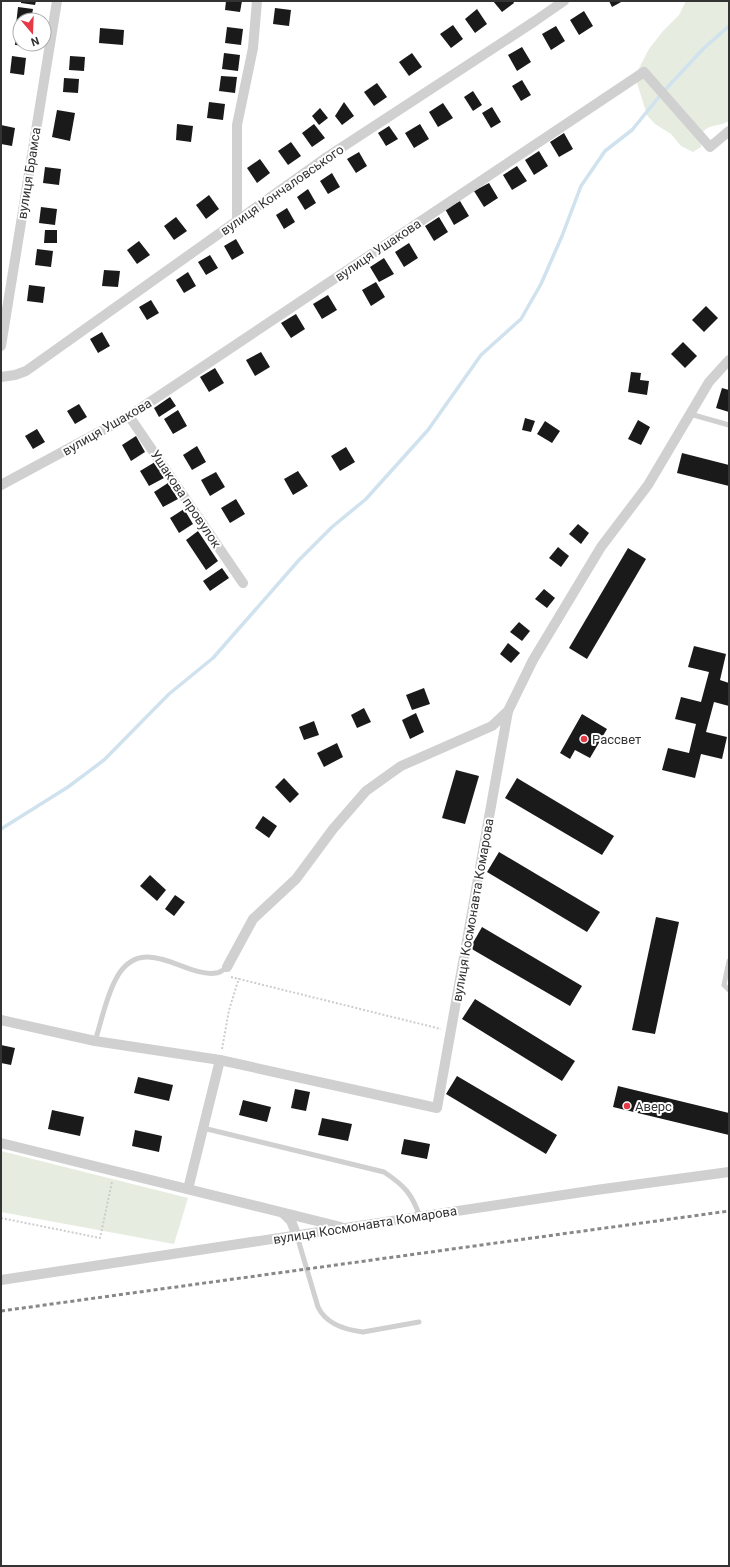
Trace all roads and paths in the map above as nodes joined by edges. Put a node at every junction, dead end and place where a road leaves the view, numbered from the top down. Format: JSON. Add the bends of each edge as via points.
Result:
{"nodes":[{"id":1,"x":57,"y":1,"type":"edge"},
{"id":2,"x":257,"y":1,"type":"edge"},
{"id":3,"x":564,"y":1,"type":"edge"},
{"id":4,"x":729,"y":131,"type":"edge"},
{"id":5,"x":237,"y":221,"type":"junction"},
{"id":6,"x":1,"y":346,"type":"edge"},
{"id":7,"x":729,"y":360,"type":"edge"},
{"id":8,"x":1,"y":377,"type":"edge"},
{"id":9,"x":690,"y":414,"type":"junction"},
{"id":10,"x":129,"y":416,"type":"junction"},
{"id":11,"x":729,"y":425,"type":"edge"},
{"id":12,"x":1,"y":485,"type":"edge"},
{"id":13,"x":243,"y":583,"type":"dead end"},
{"id":14,"x":508,"y":711,"type":"junction"},
{"id":15,"x":729,"y":961,"type":"edge"},
{"id":16,"x":227,"y":967,"type":"joint"},
{"id":17,"x":218,"y":973,"type":"junction"},
{"id":18,"x":239,"y":978,"type":"junction"},
{"id":19,"x":729,"y":990,"type":"edge"},
{"id":20,"x":1,"y":1020,"type":"edge"},
{"id":21,"x":444,"y":1029,"type":"dead end"},
{"id":22,"x":95,"y":1041,"type":"junction"},
{"id":23,"x":220,"y":1060,"type":"junction"},
{"id":24,"x":203,"y":1128,"type":"junction"},
{"id":25,"x":1,"y":1143,"type":"edge"},
{"id":26,"x":115,"y":1171,"type":"junction"},
{"id":27,"x":729,"y":1172,"type":"edge"},
{"id":28,"x":188,"y":1189,"type":"junction"},
{"id":29,"x":283,"y":1213,"type":"junction"},
{"id":30,"x":420,"y":1217,"type":"junction"},
{"id":31,"x":1,"y":1218,"type":"edge"},
{"id":32,"x":347,"y":1228,"type":"junction"},
{"id":33,"x":297,"y":1236,"type":"junction"},
{"id":34,"x":1,"y":1280,"type":"edge"},
{"id":35,"x":419,"y":1322,"type":"dead end"}],
"edges":[{"from":1,"to":6,"type":"street","name":"вулиця Брамса"},
{"from":2,"to":5,"type":"street","via":[[253,48],[237,125]]},
{"from":3,"to":5,"type":"street","name":"вулиця Кончаловського","via":[[324,159]]},
{"from":4,"to":10,"type":"street","name":"вулиця Ушакова","via":[[710,147],[644,72]]},
{"from":5,"to":8,"type":"street","name":"вулиця Кончаловського","via":[[26,371],[10,377]]},
{"from":7,"to":9,"type":"street","name":"вулиця Космонавта Комарова","via":[[710,382]]},
{"from":9,"to":11,"type":"lane"},
{"from":9,"to":14,"type":"street","name":"вулиця Космонавта Комарова","via":[[648,485],[601,546],[533,660]]},
{"from":10,"to":12,"type":"street","name":"вулиця Ушакова"},
{"from":10,"to":13,"type":"street","name":"Ушакова провулок"},
{"from":14,"to":16,"type":"street","name":"вулиця Космонавта Комарова","via":[[492,726],[401,766],[366,791],[333,829],[296,879],[253,918]]},
{"from":14,"to":23,"type":"street","name":"вулиця Космонавта Комарова","via":[[437,1108]]},
{"from":15,"to":19,"type":"lane","via":[[724,985]]},
{"from":16,"to":17,"type":"lane"},
{"from":17,"to":18,"type":"path"},
{"from":17,"to":22,"type":"lane","via":[[207,973],[155,958],[144,957],[135,960],[126,965],[115,981]]},
{"from":18,"to":21,"type":"path"},
{"from":18,"to":23,"type":"path","via":[[229,1010]]},
{"from":20,"to":22,"type":"street"},
{"from":22,"to":23,"type":"street"},
{"from":23,"to":24,"type":"street"},
{"from":24,"to":28,"type":"street"},
{"from":24,"to":30,"type":"lane","via":[[384,1172],[407,1190]]},
{"from":25,"to":26,"type":"street"},
{"from":26,"to":28,"type":"street"},
{"from":26,"to":31,"type":"path","via":[[100,1238]]},
{"from":27,"to":30,"type":"street","name":"вулиця Космонавта Комарова"},
{"from":28,"to":29,"type":"street"},
{"from":29,"to":32,"type":"street"},
{"from":29,"to":33,"type":"street","via":[[291,1221]]},
{"from":30,"to":32,"type":"street","name":"вулиця Космонавта Комарова"},
{"from":32,"to":33,"type":"street","name":"вулиця Космонавта Комарова"},
{"from":33,"to":34,"type":"street","name":"вулиця Космонавта Комарова"},
{"from":33,"to":35,"type":"lane","via":[[318,1307],[329,1321],[363,1332]]}]}
